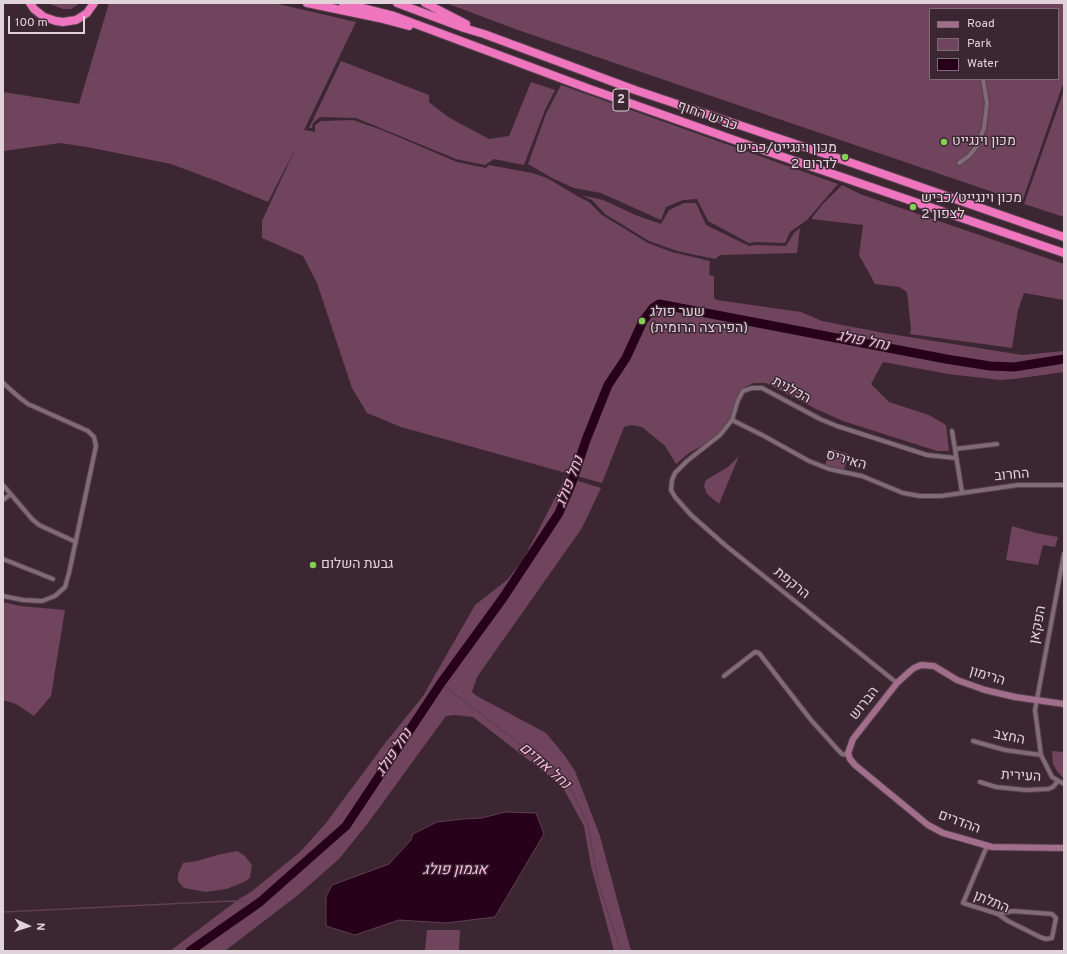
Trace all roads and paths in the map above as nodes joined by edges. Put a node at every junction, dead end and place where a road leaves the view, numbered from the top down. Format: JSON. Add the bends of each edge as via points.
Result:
{"nodes":[{"id":1,"x":30,"y":3,"type":"edge"},
{"id":2,"x":94,"y":3,"type":"edge"},
{"id":3,"x":307,"y":3,"type":"edge"},
{"id":4,"x":343,"y":3,"type":"edge"},
{"id":5,"x":397,"y":3,"type":"edge"},
{"id":6,"x":425,"y":3,"type":"edge"},
{"id":7,"x":484,"y":34,"type":"junction"},
{"id":8,"x":458,"y":40,"type":"junction"},
{"id":9,"x":983,"y":80,"type":"edge"},
{"id":10,"x":959,"y":163,"type":"dead end"},
{"id":11,"x":1064,"y":237,"type":"edge"},
{"id":12,"x":1064,"y":253,"type":"edge"},
{"id":13,"x":3,"y":383,"type":"edge"},
{"id":14,"x":732,"y":420,"type":"junction"},
{"id":15,"x":952,"y":431,"type":"dead end"},
{"id":16,"x":997,"y":444,"type":"dead end"},
{"id":17,"x":955,"y":449,"type":"junction"},
{"id":18,"x":956,"y":458,"type":"junction"},
{"id":19,"x":3,"y":485,"type":"edge"},
{"id":20,"x":1064,"y":485,"type":"edge"},
{"id":21,"x":962,"y":492,"type":"junction"},
{"id":22,"x":11,"y":494,"type":"junction"},
{"id":23,"x":675,"y":497,"type":"joint"},
{"id":24,"x":3,"y":500,"type":"edge"},
{"id":25,"x":76,"y":542,"type":"junction"},
{"id":26,"x":1064,"y":554,"type":"edge"},
{"id":27,"x":3,"y":559,"type":"edge"},
{"id":28,"x":53,"y":579,"type":"dead end"},
{"id":29,"x":3,"y":596,"type":"edge"},
{"id":30,"x":909,"y":672,"type":"joint"},
{"id":31,"x":724,"y":676,"type":"dead end"},
{"id":32,"x":897,"y":683,"type":"junction"},
{"id":33,"x":1036,"y":700,"type":"junction"},
{"id":34,"x":1064,"y":704,"type":"edge"},
{"id":35,"x":974,"y":741,"type":"dead end"},
{"id":36,"x":848,"y":755,"type":"junction"},
{"id":37,"x":1041,"y":755,"type":"junction"},
{"id":38,"x":1058,"y":781,"type":"junction"},
{"id":39,"x":980,"y":782,"type":"dead end"},
{"id":40,"x":1064,"y":784,"type":"edge"},
{"id":41,"x":987,"y":846,"type":"junction"},
{"id":42,"x":1064,"y":848,"type":"edge"},
{"id":43,"x":998,"y":914,"type":"junction"}],
"edges":[{"from":1,"to":2,"type":"highway","via":[[44,17],[62,22],[76,20],[87,13]]},
{"from":3,"to":8,"type":"highway","via":[[379,18]]},
{"from":4,"to":8,"type":"highway","name":"כביש החוף","number":"2","via":[[394,16]]},
{"from":5,"to":7,"type":"highway","name":"כביש החוף","number":"2"},
{"from":6,"to":7,"type":"highway"},
{"from":7,"to":11,"type":"highway","name":"כביש החוף","number":"2","via":[[635,90]]},
{"from":8,"to":12,"type":"highway","name":"כביש החוף","number":"2","via":[[750,146]]},
{"from":9,"to":10,"type":"street","via":[[987,103],[984,128],[977,146]]},
{"from":13,"to":25,"type":"street","via":[[28,404],[84,428],[94,437],[96,450]]},
{"from":14,"to":18,"type":"street","name":"הכלנית","via":[[743,391],[762,388],[829,423],[927,454]]},
{"from":14,"to":21,"type":"street","name":"האיריס","via":[[809,462],[862,476],[903,493],[933,497]]},
{"from":14,"to":23,"type":"street","name":"הכלנית","via":[[720,435],[675,474],[671,487]]},
{"from":15,"to":17,"type":"street"},
{"from":16,"to":17,"type":"street"},
{"from":17,"to":18,"type":"street"},
{"from":18,"to":21,"type":"street"},
{"from":19,"to":22,"type":"street"},
{"from":20,"to":21,"type":"street","name":"החרוב","via":[[1018,485]]},
{"from":22,"to":24,"type":"street"},
{"from":22,"to":25,"type":"street","via":[[39,525]]},
{"from":23,"to":32,"type":"street","name":"הרקפת","via":[[691,516],[725,545]]},
{"from":25,"to":29,"type":"street","via":[[67,582],[61,591],[42,601]]},
{"from":26,"to":33,"type":"street","name":"הפקאן"},
{"from":27,"to":28,"type":"street"},
{"from":30,"to":32,"type":"street","name":"הברוש"},
{"from":30,"to":33,"type":"street","name":"הרימון","via":[[918,666],[930,665],[976,687]]},
{"from":31,"to":36,"type":"street","via":[[755,652],[759,653],[811,720],[842,754]]},
{"from":32,"to":36,"type":"street","name":"הברוש","via":[[853,738]]},
{"from":33,"to":34,"type":"street","name":"הרימון"},
{"from":33,"to":37,"type":"street","name":"הפקאן"},
{"from":35,"to":37,"type":"street","name":"החצב","via":[[1005,750]]},
{"from":36,"to":41,"type":"street","name":"ההדרים","via":[[855,766],[928,825],[943,833]]},
{"from":37,"to":38,"type":"street","name":"הפקאן","via":[[1052,777]]},
{"from":38,"to":39,"type":"street","name":"העירית","via":[[1048,789],[1026,790],[996,787]]},
{"from":38,"to":40,"type":"street"},
{"from":41,"to":42,"type":"street","name":"ההדרים"},
{"from":41,"to":43,"type":"street","name":"התלתן","via":[[963,903]]},
{"from":43,"to":43,"type":"street","name":"התלתן","via":[[1046,939],[1053,936],[1056,918],[1052,914],[1013,911]]}]}
